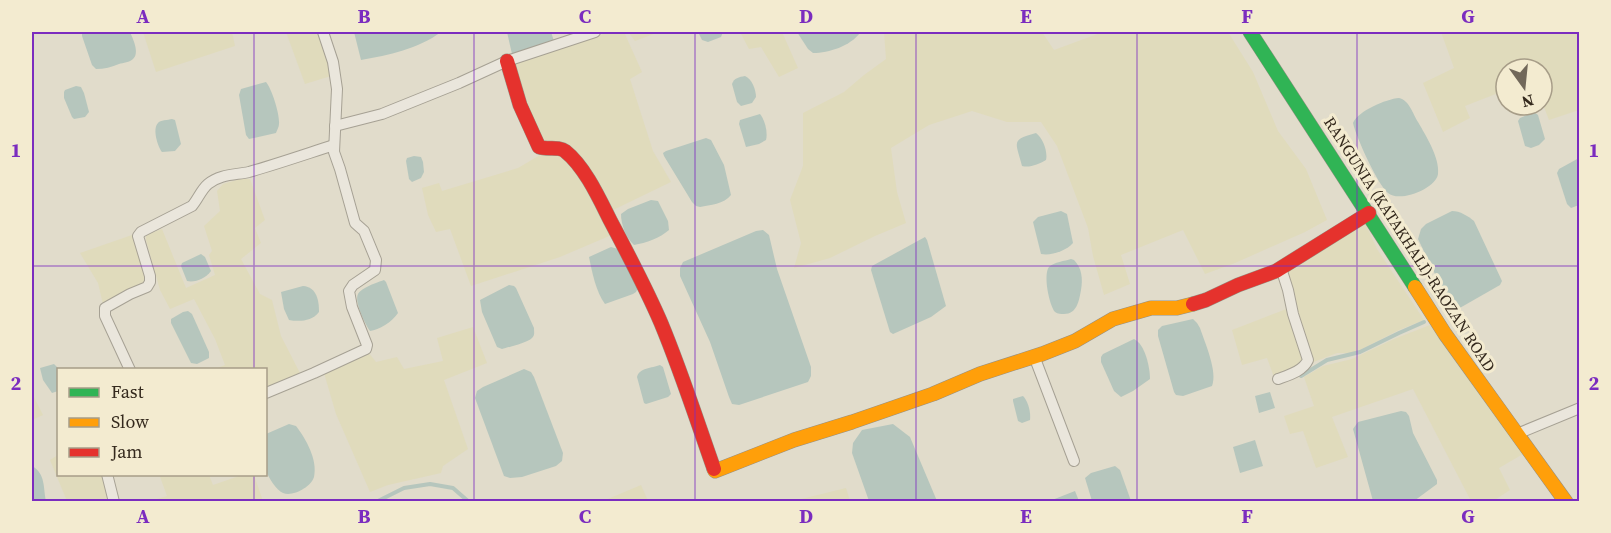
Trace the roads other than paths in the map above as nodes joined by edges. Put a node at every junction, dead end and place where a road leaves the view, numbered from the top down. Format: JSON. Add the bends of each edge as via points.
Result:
{"nodes":[{"id":1,"x":323,"y":32,"type":"edge"},
{"id":2,"x":595,"y":32,"type":"edge"},
{"id":3,"x":1250,"y":32,"type":"edge"},
{"id":4,"x":507,"y":61,"type":"junction"},
{"id":5,"x":335,"y":126,"type":"junction"},
{"id":6,"x":334,"y":145,"type":"junction"},
{"id":7,"x":1369,"y":213,"type":"junction"},
{"id":8,"x":1281,"y":268,"type":"junction"},
{"id":9,"x":1034,"y":356,"type":"junction"},
{"id":10,"x":130,"y":368,"type":"edge"},
{"id":11,"x":1278,"y":379,"type":"dead end"},
{"id":12,"x":267,"y":393,"type":"edge"},
{"id":13,"x":1580,"y":408,"type":"edge"},
{"id":14,"x":1517,"y":434,"type":"junction"},
{"id":15,"x":1074,"y":461,"type":"dead end"},
{"id":16,"x":107,"y":476,"type":"edge"},
{"id":17,"x":114,"y":501,"type":"edge"},
{"id":18,"x":1566,"y":501,"type":"edge"}],
"edges":[{"from":1,"to":5,"type":"street","via":[[337,89]]},
{"from":2,"to":4,"type":"street"},
{"from":3,"to":7,"type":"street","name":"RANGUNIA (KATAKHALI)-RAOZAN ROAD"},
{"from":4,"to":5,"type":"street","via":[[382,114]]},
{"from":4,"to":9,"type":"street","via":[[528,128],[539,147],[565,151],[593,187],[611,220],[661,324],[715,471]]},
{"from":5,"to":6,"type":"street"},
{"from":6,"to":10,"type":"street","via":[[216,178],[192,206],[141,232],[138,236],[150,282],[105,308],[105,316]]},
{"from":6,"to":12,"type":"street","via":[[355,223],[364,231],[376,260],[375,270],[349,291],[366,349]]},
{"from":7,"to":8,"type":"street"},
{"from":7,"to":14,"type":"street","name":"RANGUNIA (KATAKHALI)-RAOZAN ROAD","via":[[1445,334]]},
{"from":8,"to":9,"type":"street","via":[[1194,304],[1120,316],[1075,341]]},
{"from":8,"to":11,"type":"street","via":[[1308,360],[1299,370]]},
{"from":9,"to":15,"type":"street"},
{"from":13,"to":14,"type":"street"},
{"from":14,"to":18,"type":"street","name":"RANGUNIA (KATAKHALI)-RAOZAN ROAD"},
{"from":16,"to":17,"type":"street"}]}
